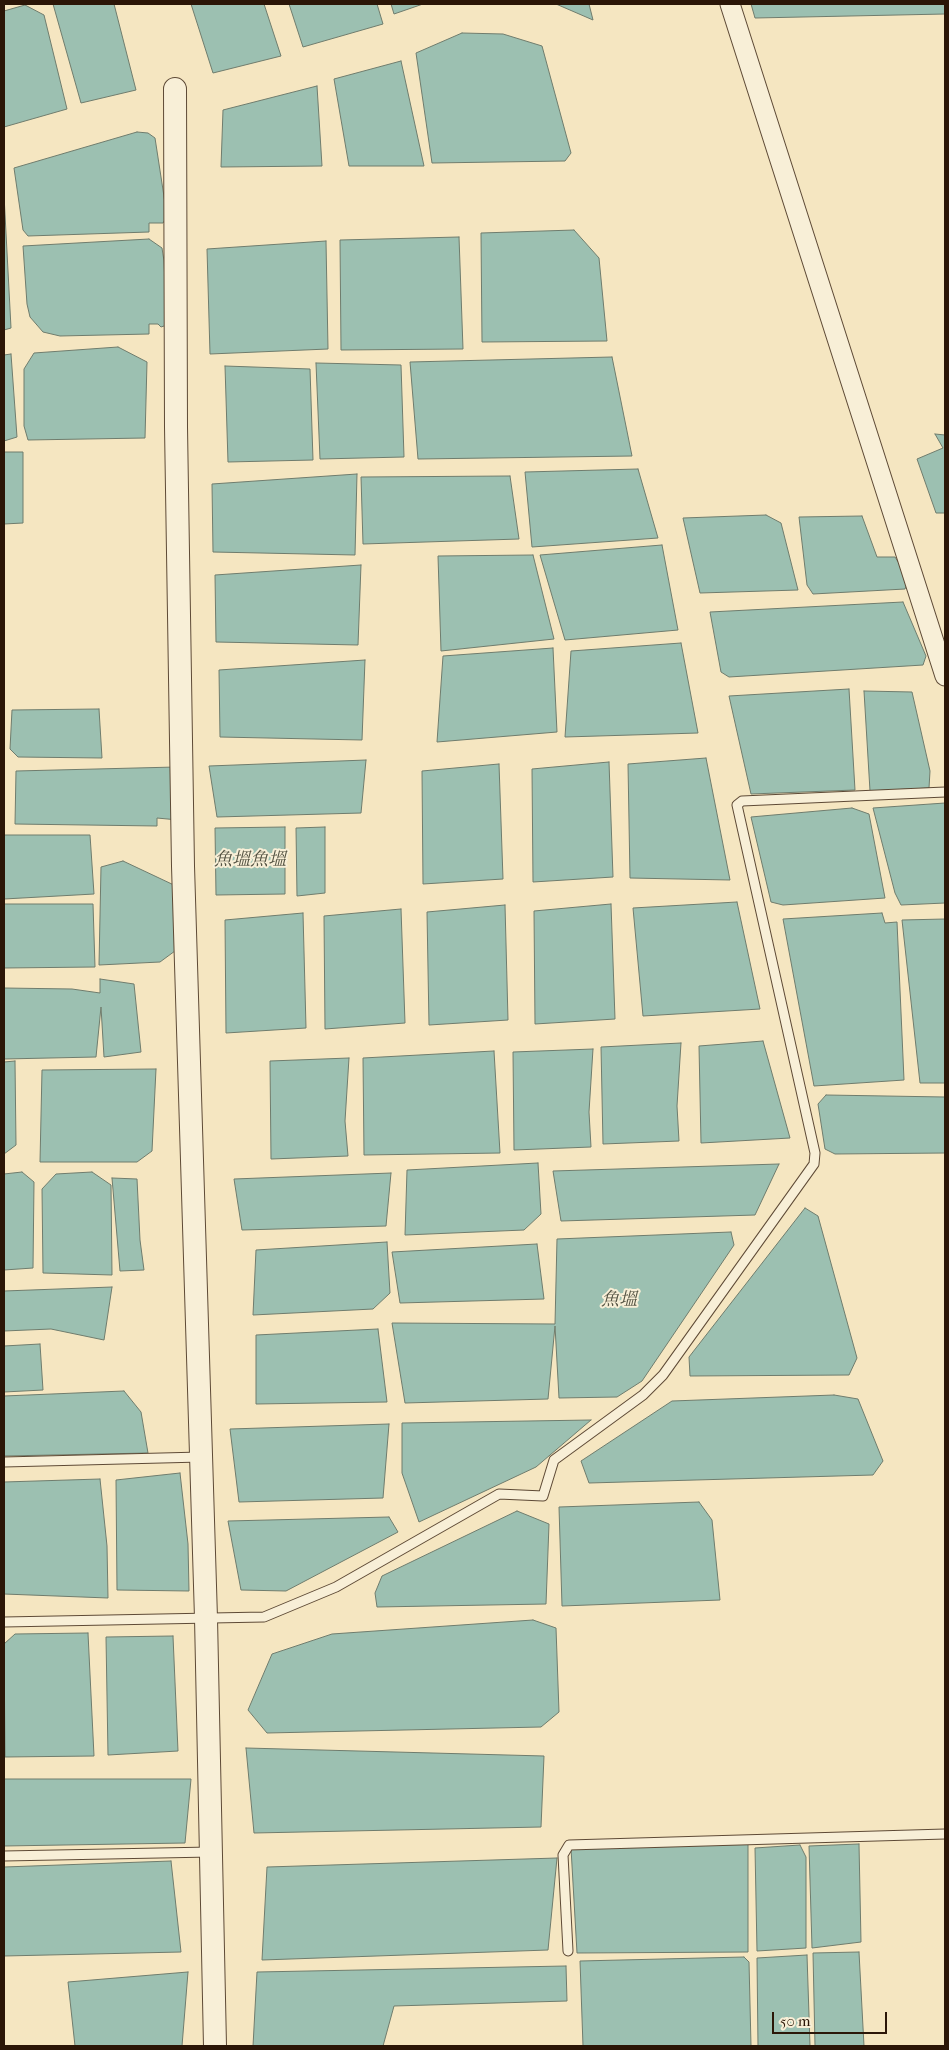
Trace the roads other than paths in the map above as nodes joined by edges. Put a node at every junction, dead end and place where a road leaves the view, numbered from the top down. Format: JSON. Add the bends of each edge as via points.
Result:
{"nodes":[{"id":1,"x":730,"y":4,"type":"edge"},
{"id":2,"x":175,"y":89,"type":"dead end"},
{"id":3,"x":945,"y":676,"type":"edge"},
{"id":4,"x":945,"y":792,"type":"edge"},
{"id":5,"x":201,"y":1457,"type":"junction"},
{"id":6,"x":4,"y":1462,"type":"edge"},
{"id":7,"x":206,"y":1618,"type":"junction"},
{"id":8,"x":4,"y":1622,"type":"edge"},
{"id":9,"x":945,"y":1834,"type":"edge"},
{"id":10,"x":211,"y":1852,"type":"junction"},
{"id":11,"x":4,"y":1856,"type":"edge"},
{"id":12,"x":568,"y":1951,"type":"dead end"},
{"id":13,"x":215,"y":2046,"type":"edge"}],
"edges":[{"from":1,"to":3,"type":"street"},
{"from":2,"to":5,"type":"street","via":[[182,856]]},
{"from":4,"to":7,"type":"lane","via":[[742,801],[737,805],[815,1153],[814,1164],[663,1375],[643,1395],[554,1460],[543,1496],[499,1494],[336,1587],[264,1617]]},
{"from":5,"to":6,"type":"lane"},
{"from":5,"to":7,"type":"street"},
{"from":7,"to":8,"type":"lane"},
{"from":7,"to":10,"type":"street"},
{"from":9,"to":12,"type":"lane","via":[[569,1845],[563,1855]]},
{"from":10,"to":11,"type":"lane"},
{"from":10,"to":13,"type":"street"}]}
